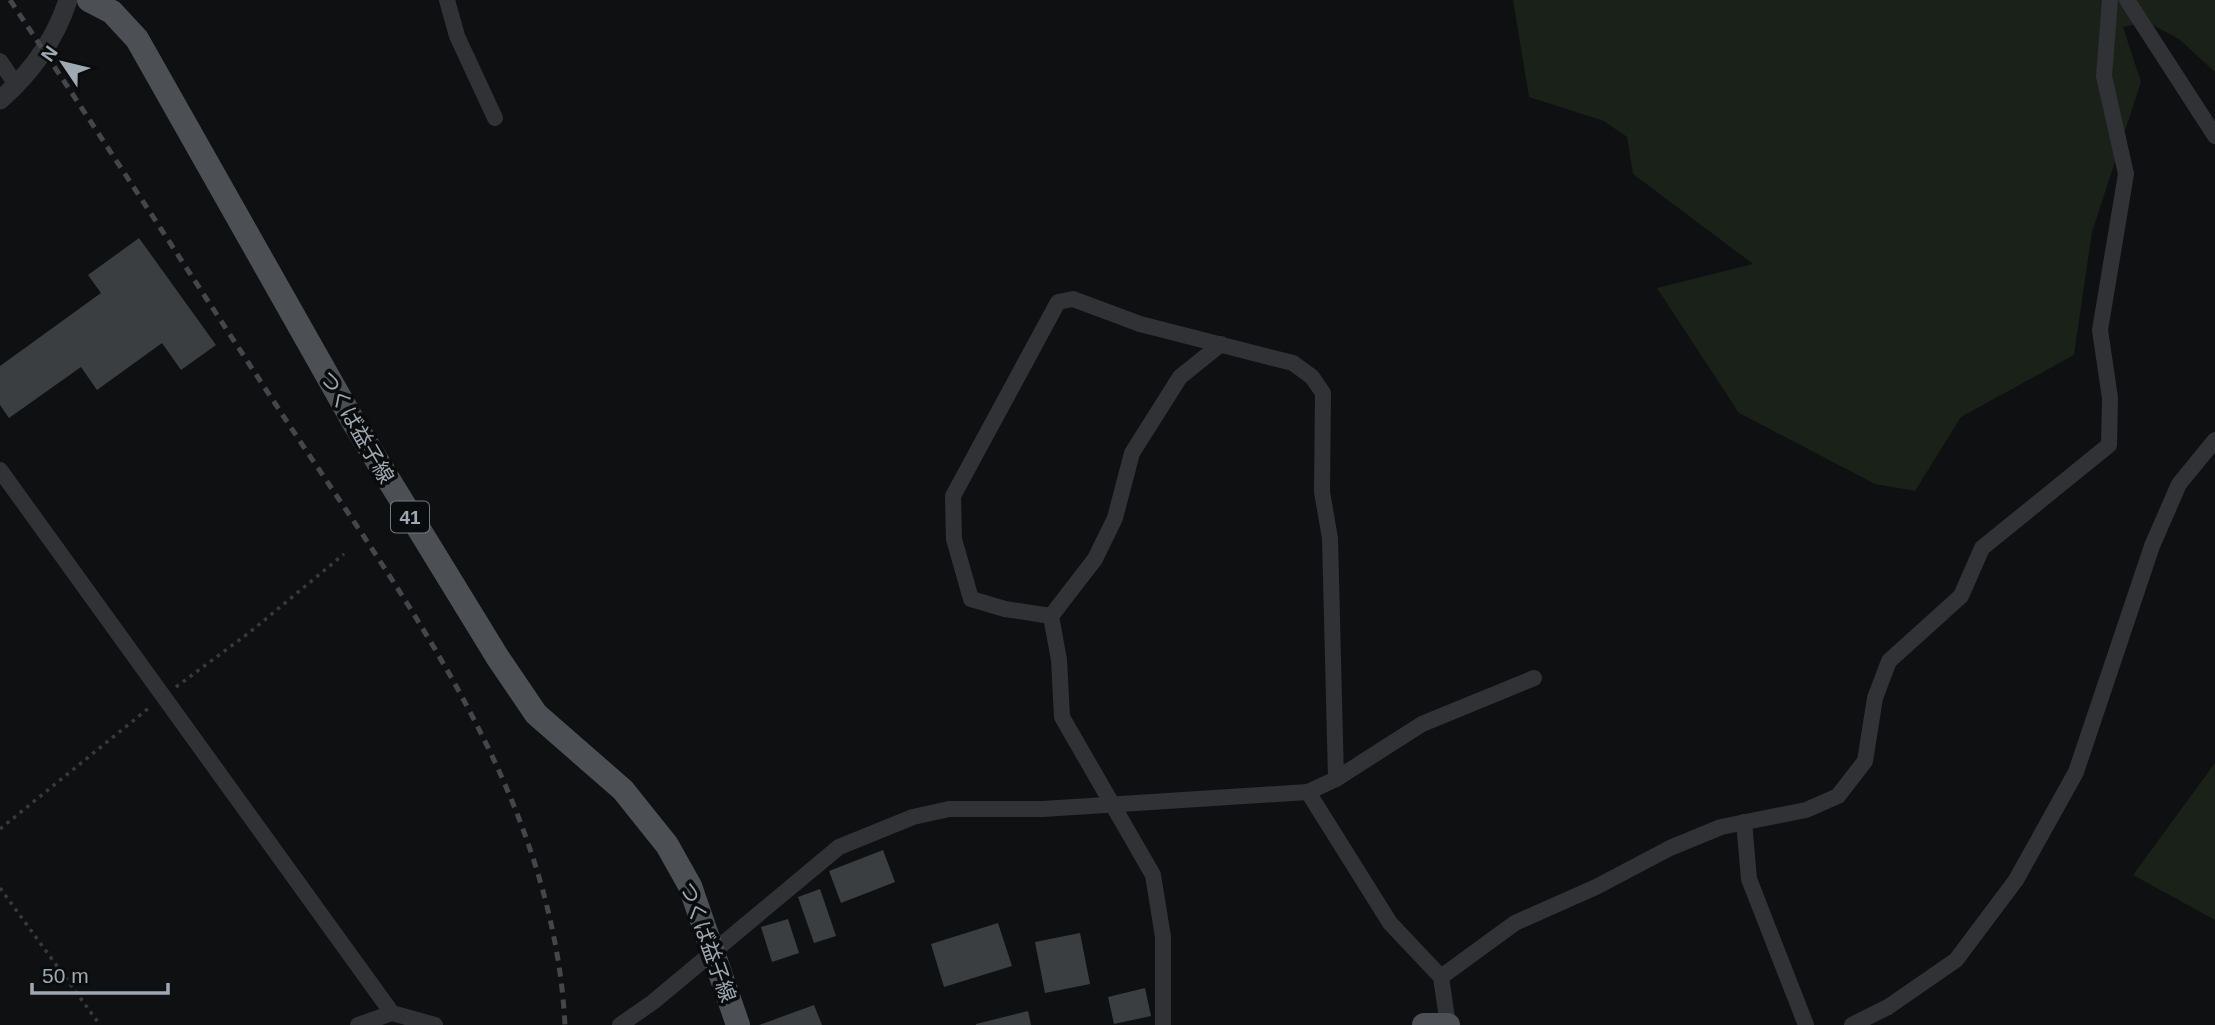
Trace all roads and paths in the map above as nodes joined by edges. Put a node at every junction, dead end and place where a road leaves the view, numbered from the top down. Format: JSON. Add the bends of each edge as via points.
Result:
{"nodes":[{"id":1,"x":68,"y":0,"type":"edge"},
{"id":2,"x":89,"y":0,"type":"edge"},
{"id":3,"x":447,"y":0,"type":"edge"},
{"id":4,"x":2110,"y":0,"type":"edge"},
{"id":5,"x":2127,"y":0,"type":"edge"},
{"id":6,"x":0,"y":61,"type":"edge"},
{"id":7,"x":17,"y":86,"type":"junction"},
{"id":8,"x":0,"y":100,"type":"edge"},
{"id":9,"x":495,"y":118,"type":"dead end"},
{"id":10,"x":2215,"y":136,"type":"edge"},
{"id":11,"x":1222,"y":344,"type":"junction"},
{"id":12,"x":2215,"y":440,"type":"edge"},
{"id":13,"x":0,"y":470,"type":"edge"},
{"id":14,"x":344,"y":554,"type":"dead end"},
{"id":15,"x":1051,"y":616,"type":"junction"},
{"id":16,"x":1534,"y":678,"type":"dead end"},
{"id":17,"x":162,"y":697,"type":"junction"},
{"id":18,"x":1336,"y":779,"type":"junction"},
{"id":19,"x":1308,"y":792,"type":"junction"},
{"id":20,"x":1110,"y":803,"type":"junction"},
{"id":21,"x":1744,"y":822,"type":"junction"},
{"id":22,"x":0,"y":829,"type":"edge"},
{"id":23,"x":0,"y":888,"type":"edge"},
{"id":24,"x":715,"y":951,"type":"junction"},
{"id":25,"x":1441,"y":977,"type":"junction"},
{"id":26,"x":392,"y":1013,"type":"junction"},
{"id":27,"x":100,"y":1025,"type":"edge"},
{"id":28,"x":358,"y":1025,"type":"edge"},
{"id":29,"x":435,"y":1025,"type":"edge"},
{"id":30,"x":620,"y":1025,"type":"edge"},
{"id":31,"x":738,"y":1025,"type":"edge"},
{"id":32,"x":1163,"y":1025,"type":"edge"},
{"id":33,"x":1424,"y":1025,"type":"edge"},
{"id":34,"x":1448,"y":1025,"type":"edge"},
{"id":35,"x":1806,"y":1025,"type":"edge"},
{"id":36,"x":1852,"y":1025,"type":"edge"}],
"edges":[{"from":1,"to":7,"type":"street","via":[[45,52]]},
{"from":2,"to":24,"type":"main road","name":"つくば益子線","number":"41","via":[[111,12],[137,39],[357,428],[499,658],[536,714],[623,790],[660,835],[691,886]]},
{"from":3,"to":9,"type":"street","via":[[457,36]]},
{"from":4,"to":21,"type":"street","via":[[2105,76],[2126,174],[2100,330],[2110,398],[2109,445],[1982,548],[1961,596],[1889,661],[1875,698],[1865,761],[1838,796],[1806,810]]},
{"from":5,"to":10,"type":"street"},
{"from":6,"to":7,"type":"street"},
{"from":7,"to":8,"type":"street"},
{"from":11,"to":15,"type":"street","via":[[1180,377],[1166,398],[1132,453],[1115,518],[1095,559]]},
{"from":11,"to":15,"type":"street","via":[[1140,324],[1073,299],[1058,302],[953,496],[954,539],[971,599]]},
{"from":11,"to":18,"type":"street","via":[[1293,363],[1312,377],[1323,393],[1322,492],[1330,538]]},
{"from":12,"to":36,"type":"street","via":[[2179,484],[2152,546],[2076,772],[2016,880],[1956,960],[1888,1007]]},
{"from":13,"to":17,"type":"street"},
{"from":14,"to":17,"type":"path"},
{"from":15,"to":20,"type":"street","via":[[1062,718]]},
{"from":16,"to":18,"type":"street","via":[[1422,724]]},
{"from":17,"to":22,"type":"path"},
{"from":17,"to":26,"type":"street"},
{"from":18,"to":19,"type":"street"},
{"from":19,"to":20,"type":"street"},
{"from":19,"to":25,"type":"street","via":[[1390,923]]},
{"from":20,"to":24,"type":"street","via":[[950,809],[913,817],[839,847]]},
{"from":20,"to":32,"type":"street","via":[[1153,875],[1163,937]]},
{"from":21,"to":25,"type":"street","via":[[1670,848],[1515,923]]},
{"from":21,"to":35,"type":"street","via":[[1749,879]]},
{"from":23,"to":27,"type":"path"},
{"from":24,"to":30,"type":"street"},
{"from":24,"to":31,"type":"main road","name":"つくば益子線","number":"41"},
{"from":25,"to":34,"type":"street"},
{"from":26,"to":28,"type":"street"},
{"from":26,"to":29,"type":"street"},
{"from":33,"to":34,"type":"main road"}]}
